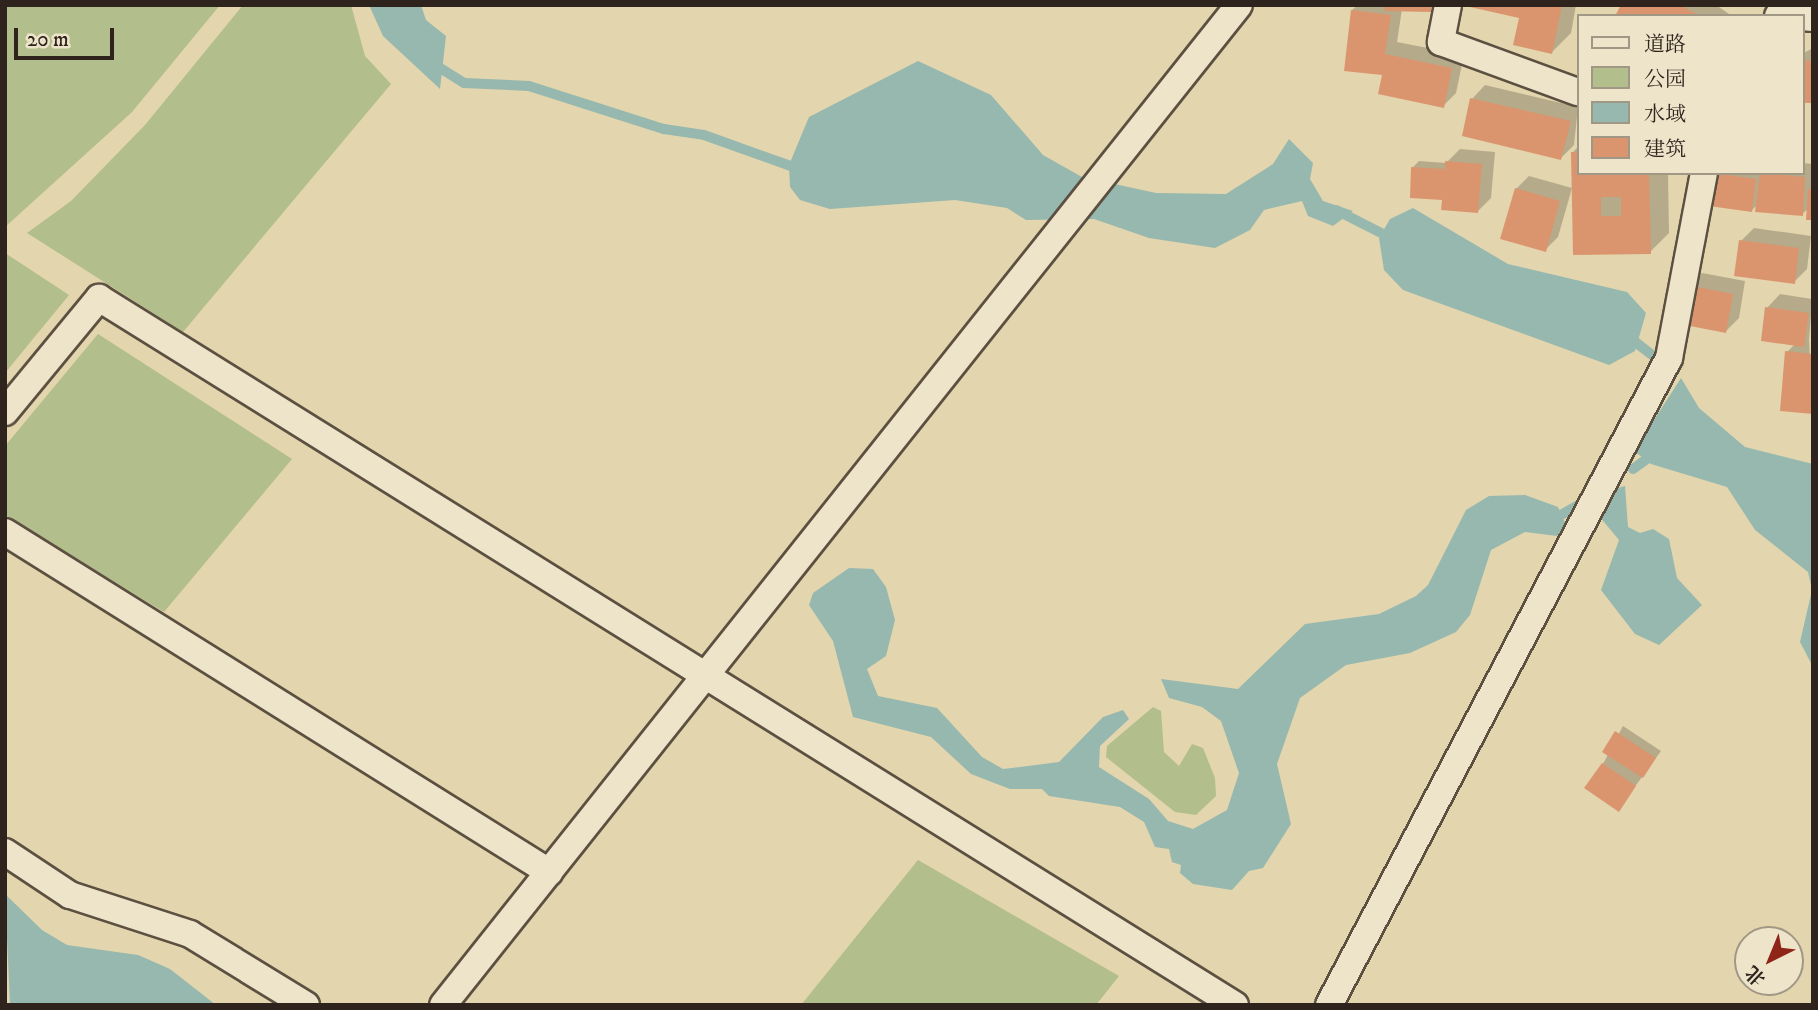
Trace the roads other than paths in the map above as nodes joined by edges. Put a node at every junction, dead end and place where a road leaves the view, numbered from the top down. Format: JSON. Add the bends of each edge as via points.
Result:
{"nodes":[{"id":1,"x":1239,"y":5,"type":"edge"},
{"id":2,"x":1448,"y":5,"type":"edge"},
{"id":3,"x":1576,"y":91,"type":"edge"},
{"id":4,"x":1704,"y":175,"type":"edge"},
{"id":5,"x":5,"y":412,"type":"edge"},
{"id":6,"x":5,"y":533,"type":"edge"},
{"id":7,"x":705,"y":676,"type":"junction"},
{"id":8,"x":5,"y":852,"type":"edge"},
{"id":9,"x":549,"y":872,"type":"junction"},
{"id":10,"x":306,"y":1005,"type":"edge"},
{"id":11,"x":443,"y":1005,"type":"edge"},
{"id":12,"x":1235,"y":1005,"type":"edge"},
{"id":13,"x":1328,"y":1005,"type":"edge"}],
"edges":[{"from":1,"to":7,"type":"street"},
{"from":2,"to":3,"type":"street","via":[[1441,42]]},
{"from":4,"to":13,"type":"street","via":[[1669,358]]},
{"from":5,"to":7,"type":"street","via":[[99,298]]},
{"from":6,"to":9,"type":"street"},
{"from":7,"to":9,"type":"street"},
{"from":7,"to":12,"type":"street"},
{"from":8,"to":10,"type":"street","via":[[70,895],[190,934]]},
{"from":9,"to":11,"type":"street"}]}
